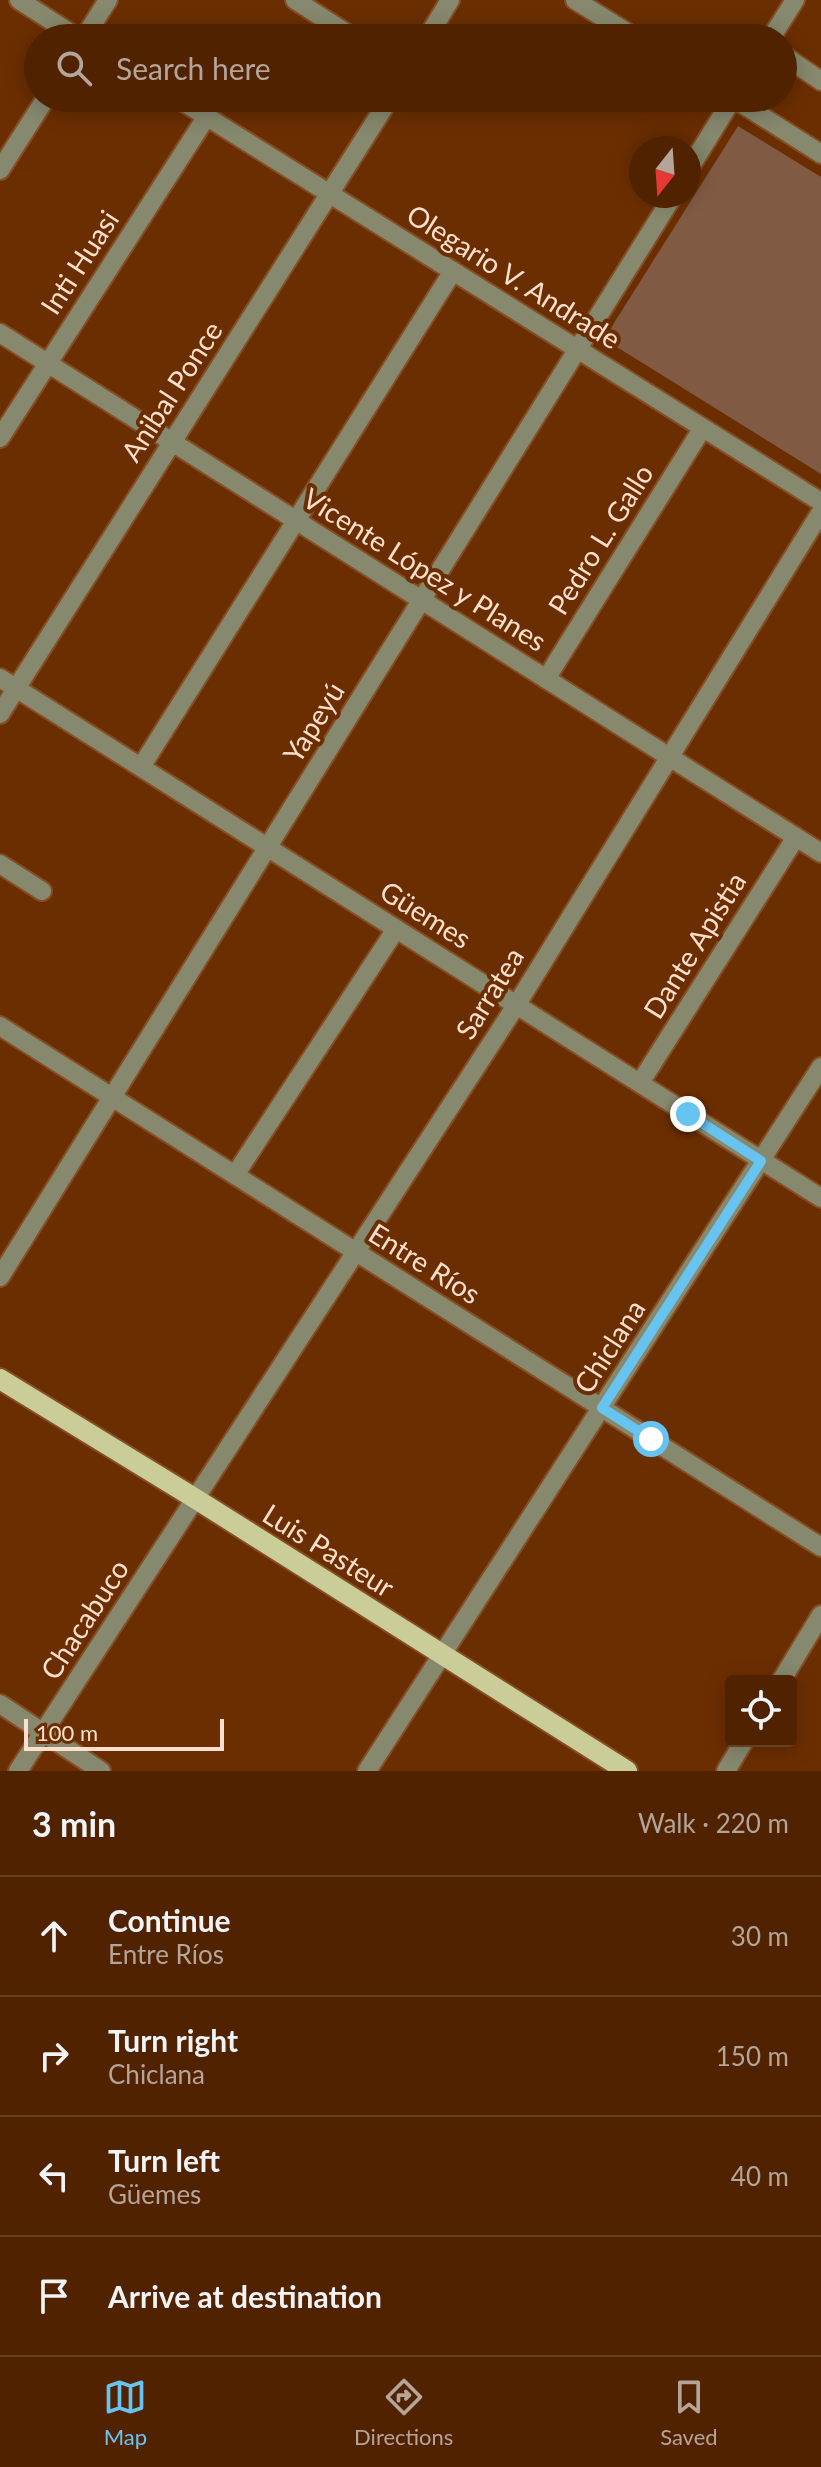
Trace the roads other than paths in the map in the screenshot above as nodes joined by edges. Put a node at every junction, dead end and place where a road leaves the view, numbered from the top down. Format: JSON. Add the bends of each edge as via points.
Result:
{"nodes":[{"id":1,"x":19,"y":0,"type":"edge"},
{"id":2,"x":108,"y":0,"type":"edge"},
{"id":3,"x":295,"y":0,"type":"edge"},
{"id":4,"x":439,"y":0,"type":"edge"},
{"id":5,"x":450,"y":0,"type":"edge"},
{"id":6,"x":575,"y":0,"type":"edge"},
{"id":7,"x":795,"y":0,"type":"edge"},
{"id":8,"x":602,"y":7,"type":"edge"},
{"id":9,"x":56,"y":24,"type":"edge"},
{"id":10,"x":93,"y":24,"type":"edge"},
{"id":11,"x":332,"y":24,"type":"edge"},
{"id":12,"x":432,"y":24,"type":"edge"},
{"id":13,"x":436,"y":24,"type":"edge"},
{"id":14,"x":621,"y":24,"type":"edge"},
{"id":15,"x":780,"y":24,"type":"edge"},
{"id":16,"x":797,"y":65,"type":"edge"},
{"id":17,"x":821,"y":81,"type":"edge"},
{"id":18,"x":37,"y":112,"type":"edge"},
{"id":19,"x":200,"y":112,"type":"edge"},
{"id":20,"x":381,"y":112,"type":"edge"},
{"id":21,"x":724,"y":112,"type":"edge"},
{"id":22,"x":755,"y":112,"type":"edge"},
{"id":23,"x":207,"y":116,"type":"junction"},
{"id":24,"x":701,"y":150,"type":"edge"},
{"id":25,"x":821,"y":154,"type":"edge"},
{"id":26,"x":0,"y":170,"type":"edge"},
{"id":27,"x":331,"y":194,"type":"junction"},
{"id":28,"x":666,"y":208,"type":"edge"},
{"id":29,"x":453,"y":271,"type":"junction"},
{"id":30,"x":0,"y":333,"type":"edge"},
{"id":31,"x":577,"y":350,"type":"junction"},
{"id":32,"x":47,"y":362,"type":"junction"},
{"id":33,"x":702,"y":429,"type":"junction"},
{"id":34,"x":0,"y":438,"type":"edge"},
{"id":35,"x":172,"y":441,"type":"junction"},
{"id":36,"x":821,"y":502,"type":"edge"},
{"id":37,"x":821,"y":512,"type":"edge"},
{"id":38,"x":296,"y":520,"type":"junction"},
{"id":39,"x":422,"y":600,"type":"junction"},
{"id":40,"x":0,"y":678,"type":"edge"},
{"id":41,"x":546,"y":679,"type":"junction"},
{"id":42,"x":16,"y":688,"type":"junction"},
{"id":43,"x":0,"y":714,"type":"edge"},
{"id":44,"x":669,"y":756,"type":"junction"},
{"id":45,"x":141,"y":767,"type":"junction"},
{"id":46,"x":796,"y":837,"type":"junction"},
{"id":47,"x":267,"y":847,"type":"junction"},
{"id":48,"x":821,"y":853,"type":"edge"},
{"id":49,"x":0,"y":864,"type":"edge"},
{"id":50,"x":42,"y":891,"type":"dead end"},
{"id":51,"x":396,"y":929,"type":"junction"},
{"id":52,"x":517,"y":1004,"type":"junction"},
{"id":53,"x":0,"y":1026,"type":"edge"},
{"id":54,"x":821,"y":1067,"type":"edge"},
{"id":55,"x":640,"y":1083,"type":"junction"},
{"id":56,"x":112,"y":1097,"type":"junction"},
{"id":57,"x":761,"y":1161,"type":"junction"},
{"id":58,"x":235,"y":1175,"type":"junction"},
{"id":59,"x":821,"y":1198,"type":"edge"},
{"id":60,"x":355,"y":1252,"type":"junction"},
{"id":61,"x":0,"y":1277,"type":"edge"},
{"id":62,"x":0,"y":1379,"type":"edge"},
{"id":63,"x":602,"y":1408,"type":"junction"},
{"id":64,"x":196,"y":1499,"type":"junction"},
{"id":65,"x":821,"y":1547,"type":"edge"},
{"id":66,"x":821,"y":1615,"type":"edge"},
{"id":67,"x":441,"y":1654,"type":"junction"},
{"id":68,"x":785,"y":1675,"type":"edge"},
{"id":69,"x":0,"y":1704,"type":"edge"},
{"id":70,"x":42,"y":1733,"type":"junction"},
{"id":71,"x":740,"y":1747,"type":"edge"},
{"id":72,"x":18,"y":1771,"type":"edge"},
{"id":73,"x":101,"y":1771,"type":"edge"},
{"id":74,"x":367,"y":1771,"type":"edge"},
{"id":75,"x":627,"y":1771,"type":"edge"},
{"id":76,"x":726,"y":1771,"type":"edge"}],
"edges":[{"from":1,"to":9,"type":"street"},
{"from":2,"to":10,"type":"street"},
{"from":3,"to":11,"type":"street"},
{"from":4,"to":12,"type":"street"},
{"from":5,"to":13,"type":"street"},
{"from":6,"to":8,"type":"street"},
{"from":7,"to":15,"type":"street"},
{"from":8,"to":14,"type":"street"},
{"from":16,"to":17,"type":"street"},
{"from":18,"to":26,"type":"street"},
{"from":19,"to":23,"type":"street","name":"Olegario V. Andrade"},
{"from":20,"to":27,"type":"street","name":"Anibal Ponce"},
{"from":21,"to":24,"type":"street"},
{"from":22,"to":25,"type":"street"},
{"from":23,"to":27,"type":"street","name":"Olegario V. Andrade"},
{"from":23,"to":32,"type":"street","name":"Inti Huasi"},
{"from":27,"to":29,"type":"street","name":"Olegario V. Andrade"},
{"from":27,"to":35,"type":"street","name":"Anibal Ponce"},
{"from":28,"to":31,"type":"street","name":"Yapeyú"},
{"from":29,"to":31,"type":"street","name":"Olegario V. Andrade"},
{"from":29,"to":38,"type":"street"},
{"from":30,"to":32,"type":"street","name":"Vicente López y Planes"},
{"from":31,"to":33,"type":"street","name":"Olegario V. Andrade"},
{"from":31,"to":39,"type":"street","name":"Yapeyú"},
{"from":32,"to":34,"type":"street","name":"Inti Huasi"},
{"from":32,"to":35,"type":"street","name":"Vicente López y Planes"},
{"from":33,"to":36,"type":"street","name":"Olegario V. Andrade"},
{"from":33,"to":41,"type":"street","name":"Pedro L. Gallo"},
{"from":35,"to":38,"type":"street","name":"Vicente López y Planes"},
{"from":35,"to":42,"type":"street","name":"Anibal Ponce"},
{"from":37,"to":44,"type":"street","name":"Sarratea"},
{"from":38,"to":39,"type":"street","name":"Vicente López y Planes"},
{"from":38,"to":45,"type":"street"},
{"from":39,"to":41,"type":"street","name":"Vicente López y Planes"},
{"from":39,"to":47,"type":"street","name":"Yapeyú"},
{"from":40,"to":42,"type":"street","name":"Güemes"},
{"from":41,"to":44,"type":"street","name":"Vicente López y Planes"},
{"from":42,"to":43,"type":"street","name":"Anibal Ponce"},
{"from":42,"to":45,"type":"street","name":"Güemes"},
{"from":44,"to":46,"type":"street","name":"Vicente López y Planes"},
{"from":44,"to":52,"type":"street","name":"Sarratea"},
{"from":45,"to":47,"type":"street","name":"Güemes"},
{"from":46,"to":48,"type":"street","name":"Vicente López y Planes"},
{"from":46,"to":55,"type":"street","name":"Dante Apistia"},
{"from":47,"to":51,"type":"street","name":"Güemes"},
{"from":47,"to":56,"type":"street","name":"Yapeyú"},
{"from":49,"to":50,"type":"street"},
{"from":51,"to":52,"type":"street","name":"Güemes"},
{"from":51,"to":58,"type":"street"},
{"from":52,"to":55,"type":"street","name":"Güemes"},
{"from":52,"to":60,"type":"street","name":"Sarratea"},
{"from":53,"to":56,"type":"street","name":"Entre Ríos"},
{"from":54,"to":57,"type":"street","name":"Chiclana"},
{"from":55,"to":57,"type":"street","name":"Güemes"},
{"from":56,"to":58,"type":"street","name":"Entre Ríos"},
{"from":56,"to":61,"type":"street","name":"Yapeyú"},
{"from":57,"to":59,"type":"street","name":"Güemes"},
{"from":57,"to":63,"type":"street","name":"Chiclana"},
{"from":58,"to":60,"type":"street","name":"Entre Ríos"},
{"from":60,"to":63,"type":"street","name":"Entre Ríos"},
{"from":60,"to":64,"type":"street","name":"Sarratea"},
{"from":62,"to":64,"type":"main road","name":"Luis Pasteur"},
{"from":63,"to":65,"type":"street","name":"Entre Ríos"},
{"from":63,"to":67,"type":"street","name":"Chiclana"},
{"from":64,"to":67,"type":"main road","name":"Luis Pasteur"},
{"from":64,"to":70,"type":"street","name":"Chacabuco"},
{"from":66,"to":68,"type":"street"},
{"from":67,"to":74,"type":"street","name":"Chiclana"},
{"from":67,"to":75,"type":"main road","name":"Luis Pasteur"},
{"from":69,"to":70,"type":"street"},
{"from":70,"to":72,"type":"street","name":"Chacabuco"},
{"from":70,"to":73,"type":"street"},
{"from":71,"to":76,"type":"street"}]}
